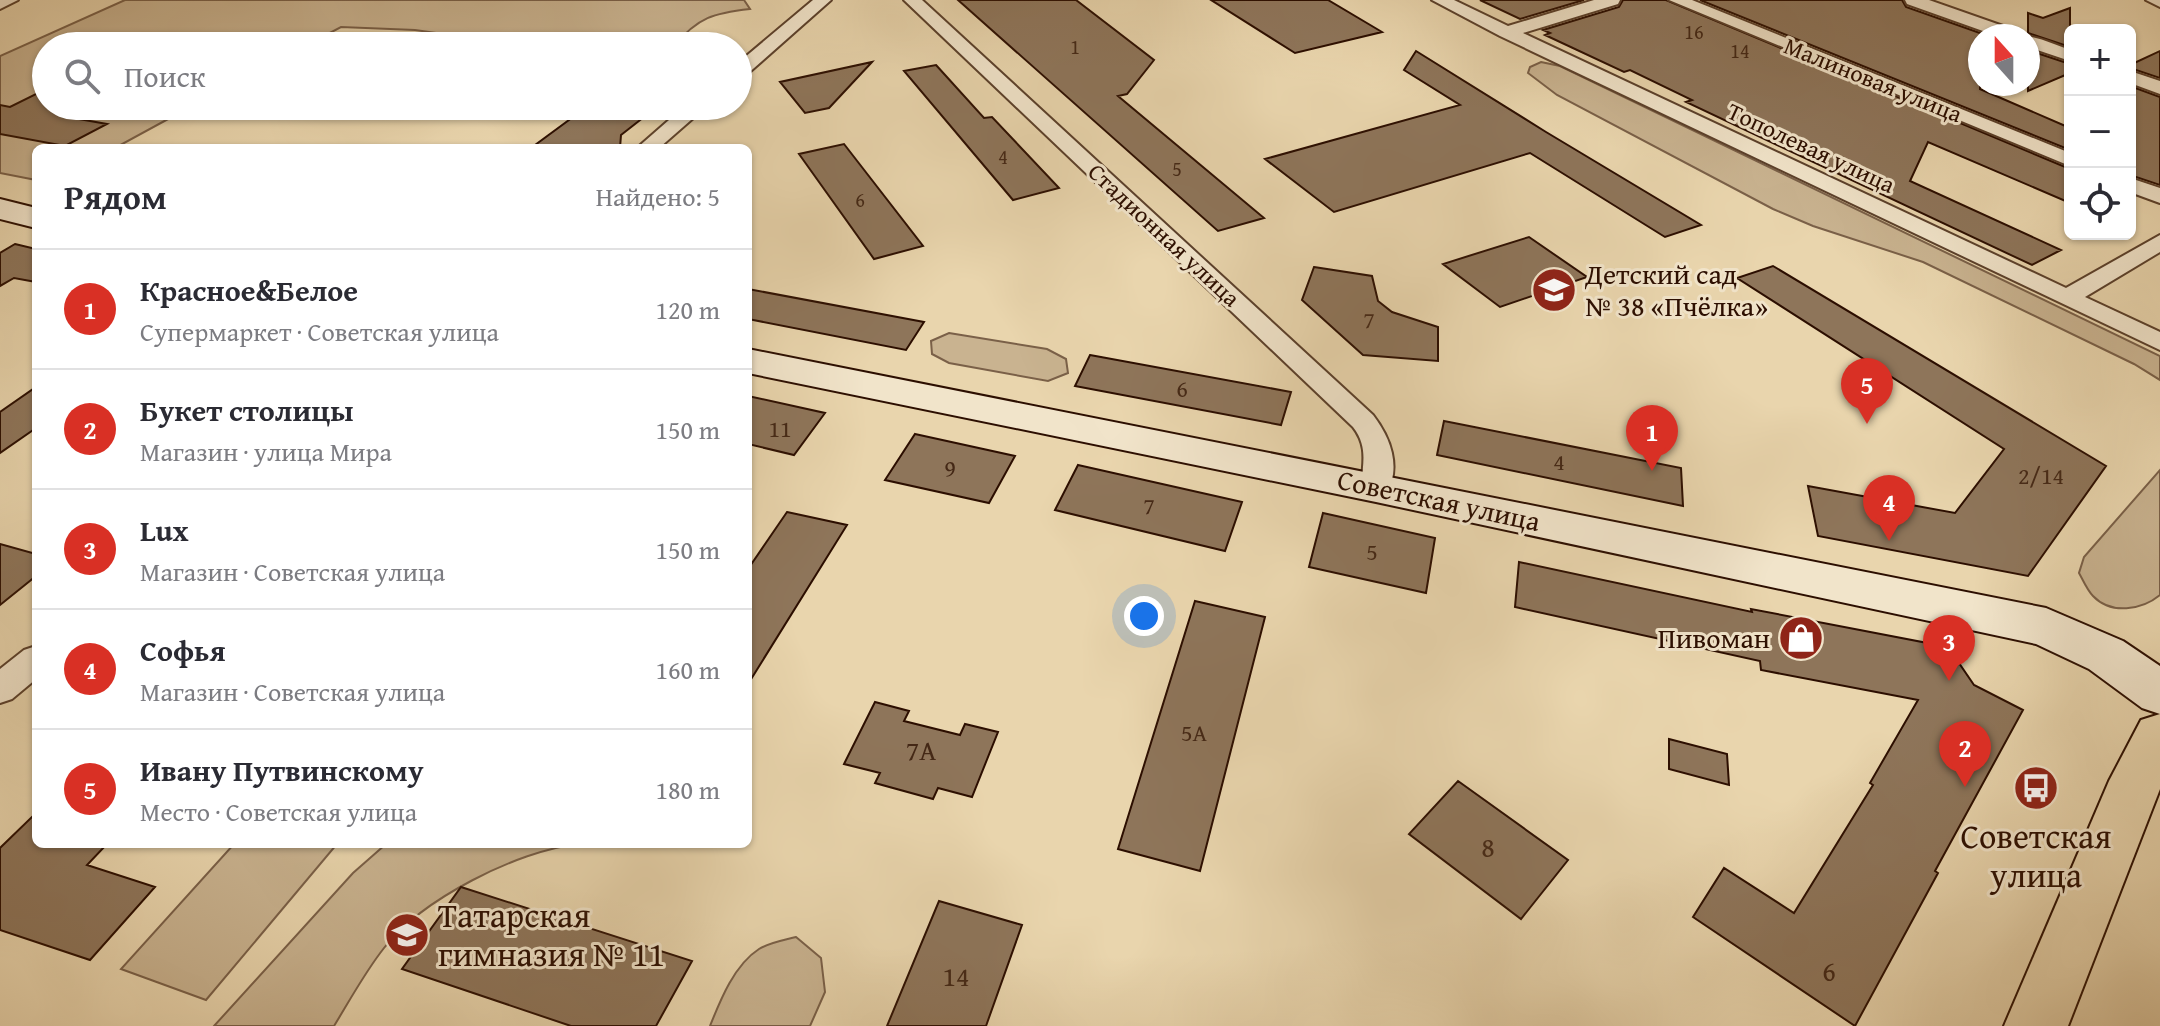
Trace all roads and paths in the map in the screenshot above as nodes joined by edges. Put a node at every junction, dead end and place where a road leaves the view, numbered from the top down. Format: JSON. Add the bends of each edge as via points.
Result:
{"nodes":[{"id":1,"x":10,"y":0,"type":"edge"},
{"id":2,"x":823,"y":0,"type":"edge"},
{"id":3,"x":912,"y":0,"type":"edge"},
{"id":4,"x":1440,"y":0,"type":"edge"},
{"id":5,"x":1612,"y":0,"type":"edge"},
{"id":6,"x":1677,"y":0,"type":"edge"},
{"id":7,"x":1913,"y":0,"type":"edge"},
{"id":8,"x":2154,"y":0,"type":"edge"},
{"id":9,"x":2160,"y":2,"type":"edge"},
{"id":10,"x":0,"y":4,"type":"edge"},
{"id":11,"x":1980,"y":24,"type":"edge"},
{"id":12,"x":1506,"y":32,"type":"junction"},
{"id":13,"x":2040,"y":45,"type":"edge"},
{"id":14,"x":2064,"y":54,"type":"edge"},
{"id":15,"x":752,"y":60,"type":"edge"},
{"id":16,"x":2136,"y":79,"type":"edge"},
{"id":17,"x":2160,"y":88,"type":"edge"},
{"id":18,"x":680,"y":120,"type":"edge"},
{"id":19,"x":652,"y":144,"type":"edge"},
{"id":20,"x":2064,"y":158,"type":"edge"},
{"id":21,"x":2136,"y":186,"type":"edge"},
{"id":22,"x":2160,"y":196,"type":"edge"},
{"id":23,"x":2160,"y":242,"type":"edge"},
{"id":24,"x":2067,"y":298,"type":"junction"},
{"id":25,"x":2160,"y":342,"type":"edge"},
{"id":26,"x":752,"y":362,"type":"edge"},
{"id":27,"x":1376,"y":487,"type":"junction"},
{"id":28,"x":32,"y":662,"type":"edge"},
{"id":29,"x":0,"y":689,"type":"edge"},
{"id":30,"x":2160,"y":693,"type":"edge"},
{"id":31,"x":2160,"y":736,"type":"edge"},
{"id":32,"x":2036,"y":1026,"type":"edge"}],
"edges":[{"from":1,"to":10,"type":"street"},
{"from":2,"to":15,"type":"street"},
{"from":3,"to":27,"type":"street","name":"Стадионная улица","via":[[1363,421],[1380,451]]},
{"from":4,"to":12,"type":"street","name":"Тополевая улица"},
{"from":5,"to":12,"type":"street"},
{"from":6,"to":20,"type":"street","name":"Малиновая улица"},
{"from":7,"to":11,"type":"street"},
{"from":8,"to":9,"type":"street"},
{"from":12,"to":24,"type":"street","name":"Тополевая улица"},
{"from":13,"to":14,"type":"street"},
{"from":16,"to":17,"type":"street"},
{"from":18,"to":19,"type":"street"},
{"from":21,"to":22,"type":"street"},
{"from":23,"to":24,"type":"street"},
{"from":24,"to":25,"type":"street","name":"Тополевая улица"},
{"from":26,"to":27,"type":"street","name":"Советская улица"},
{"from":27,"to":30,"type":"street","name":"Советская улица","via":[[2046,627],[2106,655]]},
{"from":28,"to":29,"type":"street"},
{"from":31,"to":32,"type":"main road","via":[[2136,781]]}]}
